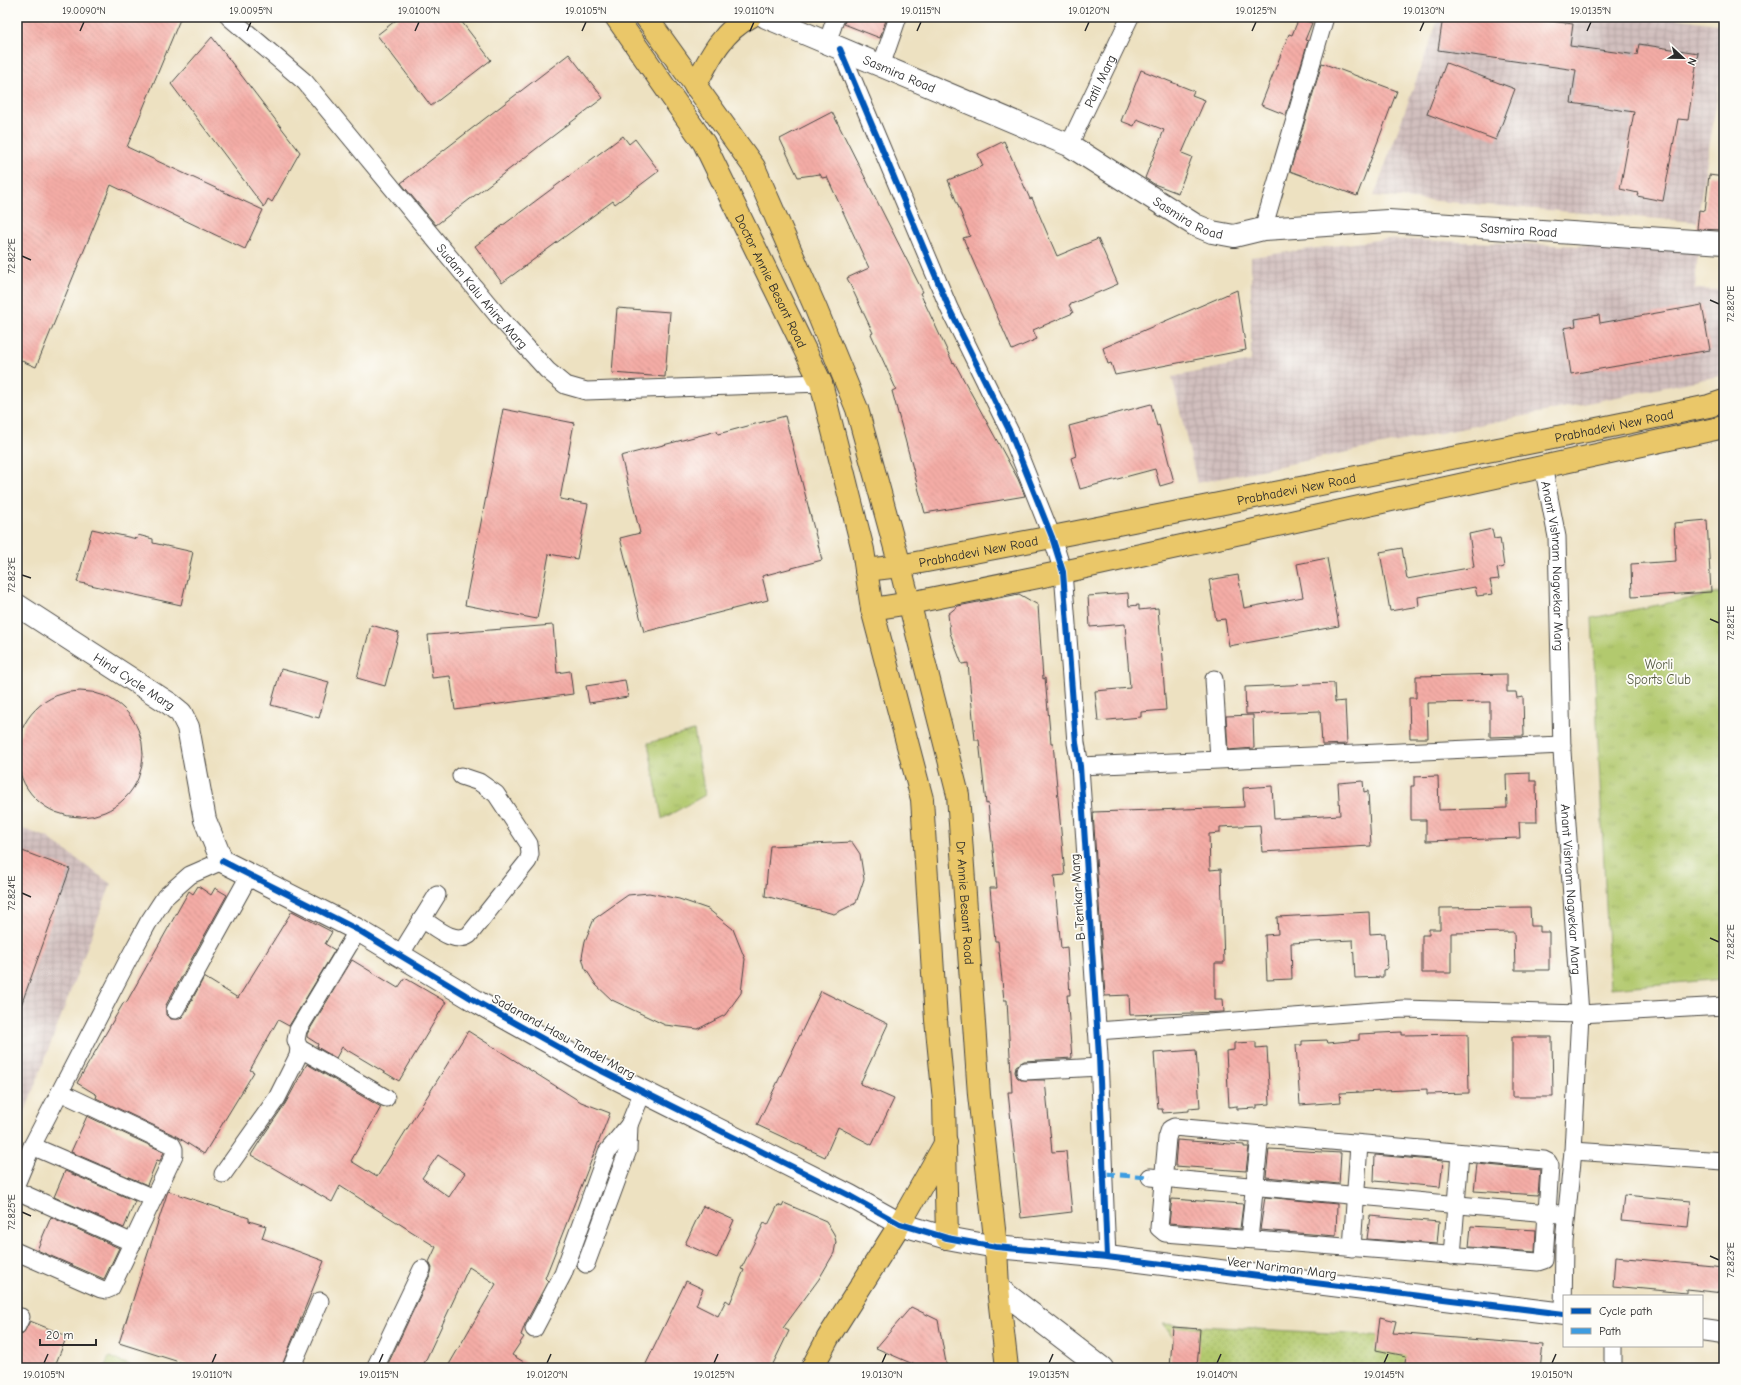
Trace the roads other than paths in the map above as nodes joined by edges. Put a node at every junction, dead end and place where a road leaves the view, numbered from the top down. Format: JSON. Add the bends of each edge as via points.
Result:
{"nodes":[{"id":1,"x":229,"y":17,"type":"edge"},
{"id":2,"x":616,"y":17,"type":"edge"},
{"id":3,"x":646,"y":17,"type":"edge"},
{"id":4,"x":750,"y":17,"type":"edge"},
{"id":5,"x":766,"y":17,"type":"edge"},
{"id":6,"x":836,"y":17,"type":"edge"},
{"id":7,"x":898,"y":17,"type":"edge"},
{"id":8,"x":1130,"y":17,"type":"edge"},
{"id":9,"x":1325,"y":17,"type":"edge"},
{"id":10,"x":833,"y":46,"type":"junction"},
{"id":11,"x":881,"y":66,"type":"junction"},
{"id":12,"x":695,"y":86,"type":"junction"},
{"id":13,"x":1069,"y":145,"type":"junction"},
{"id":14,"x":1263,"y":229,"type":"junction"},
{"id":15,"x":1724,"y":243,"type":"edge"},
{"id":16,"x":821,"y":383,"type":"junction"},
{"id":17,"x":1724,"y":401,"type":"edge"},
{"id":18,"x":1724,"y":427,"type":"edge"},
{"id":19,"x":1543,"y":466,"type":"junction"},
{"id":20,"x":1052,"y":537,"type":"junction"},
{"id":21,"x":900,"y":566,"type":"junction"},
{"id":22,"x":866,"y":570,"type":"junction"},
{"id":23,"x":1063,"y":572,"type":"junction"},
{"id":24,"x":910,"y":603,"type":"junction"},
{"id":25,"x":17,"y":605,"type":"edge"},
{"id":26,"x":872,"y":609,"type":"junction"},
{"id":27,"x":1214,"y":679,"type":"dead end"},
{"id":28,"x":1562,"y":746,"type":"junction"},
{"id":29,"x":1219,"y":759,"type":"junction"},
{"id":30,"x":1080,"y":766,"type":"junction"},
{"id":31,"x":460,"y":776,"type":"dead end"},
{"id":32,"x":222,"y":861,"type":"junction"},
{"id":33,"x":249,"y":876,"type":"junction"},
{"id":34,"x":437,"y":895,"type":"dead end"},
{"id":35,"x":422,"y":919,"type":"junction"},
{"id":36,"x":358,"y":930,"type":"junction"},
{"id":37,"x":400,"y":955,"type":"junction"},
{"id":38,"x":1724,"y":1006,"type":"edge"},
{"id":39,"x":175,"y":1010,"type":"dead end"},
{"id":40,"x":1580,"y":1014,"type":"junction"},
{"id":41,"x":1097,"y":1031,"type":"junction"},
{"id":42,"x":299,"y":1048,"type":"junction"},
{"id":43,"x":1100,"y":1067,"type":"junction"},
{"id":44,"x":1024,"y":1071,"type":"dead end"},
{"id":45,"x":643,"y":1091,"type":"junction"},
{"id":46,"x":60,"y":1092,"type":"junction"},
{"id":47,"x":386,"y":1098,"type":"dead end"},
{"id":48,"x":629,"y":1125,"type":"junction"},
{"id":49,"x":1260,"y":1135,"type":"junction"},
{"id":50,"x":946,"y":1142,"type":"junction"},
{"id":51,"x":1360,"y":1144,"type":"junction"},
{"id":52,"x":32,"y":1146,"type":"junction"},
{"id":53,"x":1573,"y":1151,"type":"junction"},
{"id":54,"x":1460,"y":1153,"type":"junction"},
{"id":55,"x":1724,"y":1161,"type":"edge"},
{"id":56,"x":223,"y":1174,"type":"dead end"},
{"id":57,"x":1157,"y":1177,"type":"junction"},
{"id":58,"x":17,"y":1182,"type":"edge"},
{"id":59,"x":1254,"y":1186,"type":"junction"},
{"id":60,"x":17,"y":1191,"type":"edge"},
{"id":61,"x":1356,"y":1196,"type":"junction"},
{"id":62,"x":153,"y":1198,"type":"junction"},
{"id":63,"x":1456,"y":1205,"type":"junction"},
{"id":64,"x":1548,"y":1213,"type":"junction"},
{"id":65,"x":1566,"y":1215,"type":"junction"},
{"id":66,"x":900,"y":1224,"type":"junction"},
{"id":67,"x":947,"y":1238,"type":"junction"},
{"id":68,"x":1249,"y":1240,"type":"junction"},
{"id":69,"x":133,"y":1243,"type":"junction"},
{"id":70,"x":996,"y":1247,"type":"junction"},
{"id":71,"x":1352,"y":1248,"type":"junction"},
{"id":72,"x":17,"y":1252,"type":"edge"},
{"id":73,"x":1108,"y":1256,"type":"junction"},
{"id":74,"x":1452,"y":1256,"type":"junction"},
{"id":75,"x":586,"y":1264,"type":"dead end"},
{"id":76,"x":422,"y":1270,"type":"dead end"},
{"id":77,"x":998,"y":1288,"type":"junction"},
{"id":78,"x":1564,"y":1295,"type":"edge"},
{"id":79,"x":320,"y":1301,"type":"dead end"},
{"id":80,"x":1563,"y":1314,"type":"edge"},
{"id":81,"x":534,"y":1329,"type":"dead end"},
{"id":82,"x":1703,"y":1330,"type":"edge"},
{"id":83,"x":1724,"y":1333,"type":"edge"},
{"id":84,"x":1613,"y":1347,"type":"edge"},
{"id":85,"x":291,"y":1368,"type":"edge"},
{"id":86,"x":376,"y":1368,"type":"edge"},
{"id":87,"x":812,"y":1368,"type":"edge"},
{"id":88,"x":1007,"y":1368,"type":"edge"},
{"id":89,"x":1102,"y":1368,"type":"edge"},
{"id":90,"x":1613,"y":1368,"type":"edge"}],
"edges":[{"from":1,"to":16,"type":"street","name":"Sudam Kalu Ahire Marg","via":[[305,82],[498,316],[547,370],[565,385],[586,391]]},
{"from":2,"to":16,"type":"main road","name":"Doctor Annie Besant Road","via":[[704,143]]},
{"from":3,"to":12,"type":"main road","name":"Doctor Annie Besant Road"},
{"from":4,"to":12,"type":"main road","via":[[724,36]]},
{"from":5,"to":10,"type":"street","name":"Sasmira Road"},
{"from":6,"to":10,"type":"street"},
{"from":7,"to":11,"type":"street"},
{"from":8,"to":13,"type":"street","name":"Patil Marg"},
{"from":9,"to":14,"type":"street"},
{"from":10,"to":11,"type":"street","name":"Sasmira Road"},
{"from":10,"to":20,"type":"street","name":"B Temkar Marg","via":[[949,308],[1010,432]]},
{"from":11,"to":13,"type":"street","name":"Sasmira Road"},
{"from":12,"to":21,"type":"main road","name":"Doctor Annie Besant Road","via":[[754,167],[816,309],[857,409]]},
{"from":13,"to":14,"type":"street","name":"Sasmira Road","via":[[1195,225],[1212,232],[1234,236]]},
{"from":14,"to":15,"type":"street","name":"Sasmira Road","via":[[1388,221]]},
{"from":16,"to":22,"type":"main road","name":"Doctor Annie Besant Road"},
{"from":17,"to":20,"type":"main road","name":"Prabhadevi New Road","via":[[1538,441]]},
{"from":18,"to":19,"type":"main road","name":"Prabhadevi New Road"},
{"from":19,"to":23,"type":"main road","name":"Prabhadevi New Road"},
{"from":19,"to":28,"type":"street","name":"Anant Vishram Nagvekar Marg","via":[[1557,537]]},
{"from":20,"to":21,"type":"main road","name":"Prabhadevi New Road"},
{"from":20,"to":23,"type":"street","name":"B Temkar Marg"},
{"from":21,"to":22,"type":"main road","name":"Prabhadevi New Road"},
{"from":21,"to":24,"type":"main road","name":"Dr Annie Besant Road"},
{"from":22,"to":26,"type":"main road"},
{"from":23,"to":24,"type":"main road","name":"Prabhadevi New Road"},
{"from":23,"to":30,"type":"street","name":"B Temkar Marg"},
{"from":24,"to":26,"type":"main road","name":"Prabhadevi New Road"},
{"from":24,"to":70,"type":"main road","name":"Dr Annie Besant Road","via":[[958,795],[979,1096]]},
{"from":25,"to":32,"type":"street","name":"Hind Cycle Marg","via":[[181,713],[188,726],[205,820]]},
{"from":26,"to":50,"type":"main road","via":[[922,799]]},
{"from":27,"to":29,"type":"street"},
{"from":28,"to":29,"type":"street"},
{"from":28,"to":40,"type":"street","name":"Anant Vishram Nagvekar Marg"},
{"from":29,"to":30,"type":"street"},
{"from":30,"to":41,"type":"street","name":"B Temkar Marg"},
{"from":31,"to":35,"type":"street","via":[[479,782],[496,794],[529,844],[530,854],[528,861],[469,935],[455,938]]},
{"from":32,"to":33,"type":"street","name":"Sadanand Hasu Tandel Marg"},
{"from":32,"to":46,"type":"street","via":[[190,875],[165,897],[148,923]]},
{"from":33,"to":36,"type":"street","name":"Sadanand Hasu Tandel Marg"},
{"from":33,"to":39,"type":"street"},
{"from":34,"to":35,"type":"street"},
{"from":35,"to":37,"type":"street"},
{"from":36,"to":37,"type":"street","name":"Sadanand Hasu Tandel Marg"},
{"from":36,"to":42,"type":"street","via":[[298,1030],[296,1040]]},
{"from":37,"to":45,"type":"street","name":"Sadanand Hasu Tandel Marg","via":[[588,1064]]},
{"from":38,"to":40,"type":"street"},
{"from":40,"to":41,"type":"street","via":[[1403,1010]]},
{"from":40,"to":53,"type":"street","name":"Anant Vishram Nagvekar Marg"},
{"from":41,"to":43,"type":"street","name":"B Temkar Marg"},
{"from":42,"to":47,"type":"street"},
{"from":42,"to":56,"type":"street","via":[[298,1056],[277,1098]]},
{"from":43,"to":44,"type":"street"},
{"from":43,"to":73,"type":"street","name":"B Temkar Marg"},
{"from":45,"to":48,"type":"street"},
{"from":45,"to":66,"type":"street","name":"Sadanand Hasu Tandel Marg","via":[[844,1192]]},
{"from":46,"to":52,"type":"street"},
{"from":46,"to":62,"type":"street","via":[[172,1145],[174,1155]]},
{"from":48,"to":75,"type":"street","via":[[628,1150]]},
{"from":48,"to":81,"type":"street","via":[[607,1152],[562,1274]]},
{"from":49,"to":51,"type":"street"},
{"from":49,"to":57,"type":"street","via":[[1174,1127],[1170,1129]]},
{"from":49,"to":59,"type":"street"},
{"from":50,"to":66,"type":"main road"},
{"from":50,"to":67,"type":"main road"},
{"from":51,"to":54,"type":"street"},
{"from":51,"to":61,"type":"street"},
{"from":52,"to":58,"type":"street"},
{"from":52,"to":62,"type":"street"},
{"from":53,"to":55,"type":"street"},
{"from":53,"to":65,"type":"street","name":"Anant Vishram Nagvekar Marg"},
{"from":54,"to":63,"type":"street"},
{"from":54,"to":64,"type":"street","via":[[1548,1162]]},
{"from":57,"to":59,"type":"street"},
{"from":57,"to":68,"type":"street","via":[[1161,1231]]},
{"from":59,"to":61,"type":"street"},
{"from":59,"to":68,"type":"street"},
{"from":60,"to":69,"type":"street"},
{"from":61,"to":63,"type":"street"},
{"from":61,"to":71,"type":"street"},
{"from":62,"to":69,"type":"street"},
{"from":63,"to":64,"type":"street"},
{"from":63,"to":74,"type":"street"},
{"from":64,"to":65,"type":"street"},
{"from":64,"to":74,"type":"street","via":[[1545,1256],[1542,1262]]},
{"from":65,"to":78,"type":"street","name":"Anant Vishram Nagvekar Marg"},
{"from":66,"to":67,"type":"street","name":"Sadanand Hasu Tandel Marg"},
{"from":66,"to":87,"type":"main road"},
{"from":67,"to":70,"type":"street","name":"Veer Nariman Marg"},
{"from":68,"to":71,"type":"street"},
{"from":69,"to":72,"type":"street","via":[[116,1280],[111,1288],[106,1290]]},
{"from":70,"to":73,"type":"street","name":"Veer Nariman Marg"},
{"from":70,"to":77,"type":"main road","name":"Dr Annie Besant Road"},
{"from":71,"to":74,"type":"street"},
{"from":73,"to":80,"type":"street","name":"Veer Nariman Marg"},
{"from":76,"to":86,"type":"street"},
{"from":77,"to":88,"type":"main road","name":"Dr Annie Besant Road"},
{"from":77,"to":89,"type":"street"},
{"from":79,"to":85,"type":"street"},
{"from":82,"to":83,"type":"street"},
{"from":84,"to":90,"type":"street"}]}
